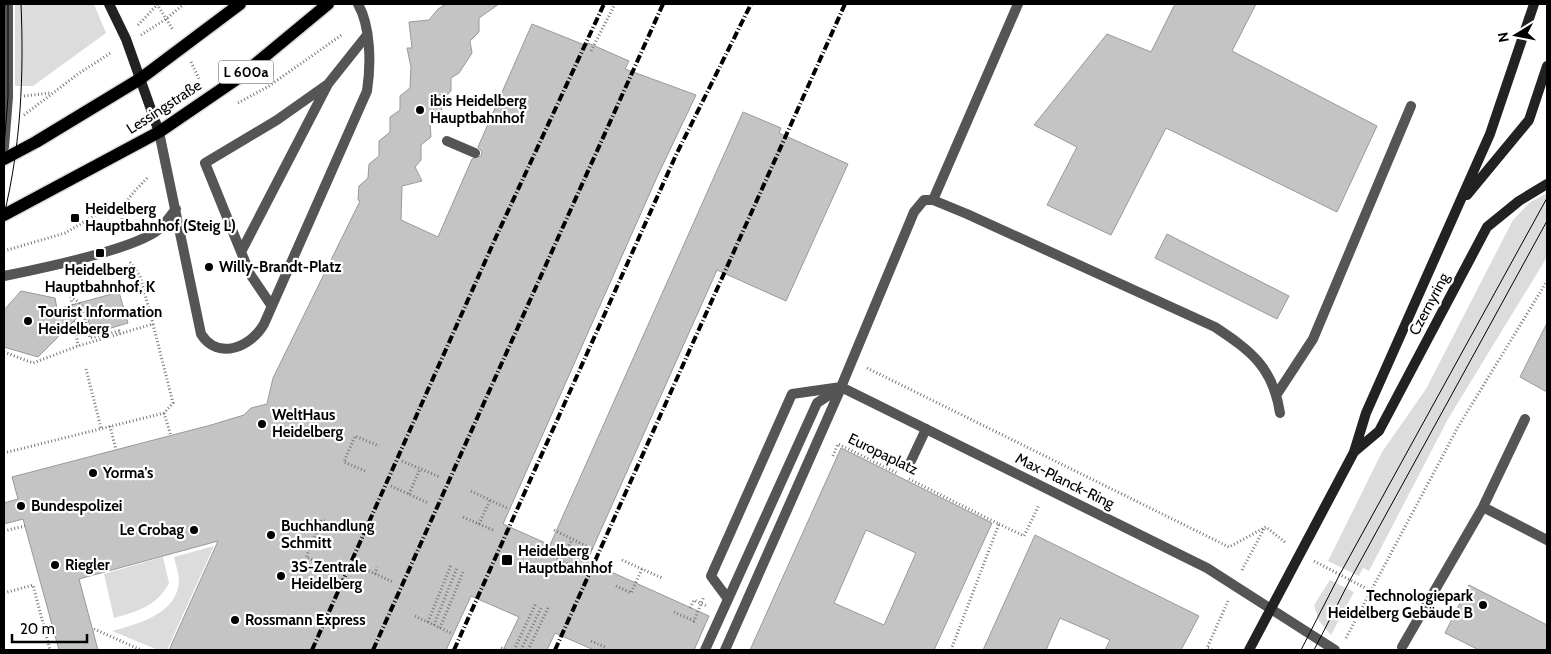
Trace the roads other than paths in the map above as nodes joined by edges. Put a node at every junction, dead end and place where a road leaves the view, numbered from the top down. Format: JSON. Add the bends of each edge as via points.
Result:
{"nodes":[{"id":1,"x":8,"y":4,"type":"edge"},
{"id":2,"x":109,"y":4,"type":"edge"},
{"id":3,"x":240,"y":4,"type":"edge"},
{"id":4,"x":328,"y":4,"type":"edge"},
{"id":5,"x":358,"y":4,"type":"edge"},
{"id":6,"x":1018,"y":4,"type":"edge"},
{"id":7,"x":1534,"y":4,"type":"edge"},
{"id":8,"x":366,"y":35,"type":"junction"},
{"id":9,"x":1547,"y":66,"type":"edge"},
{"id":10,"x":140,"y":78,"type":"junction"},
{"id":11,"x":328,"y":84,"type":"junction"},
{"id":12,"x":1411,"y":106,"type":"dead end"},
{"id":13,"x":159,"y":132,"type":"junction"},
{"id":14,"x":447,"y":141,"type":"dead end"},
{"id":15,"x":475,"y":153,"type":"dead end"},
{"id":16,"x":5,"y":154,"type":"edge"},
{"id":17,"x":1547,"y":184,"type":"edge"},
{"id":18,"x":934,"y":200,"type":"junction"},
{"id":19,"x":1460,"y":204,"type":"junction"},
{"id":20,"x":176,"y":209,"type":"junction"},
{"id":21,"x":4,"y":214,"type":"edge"},
{"id":22,"x":241,"y":252,"type":"junction"},
{"id":23,"x":4,"y":276,"type":"edge"},
{"id":24,"x":271,"y":305,"type":"junction"},
{"id":25,"x":841,"y":387,"type":"junction"},
{"id":26,"x":1277,"y":394,"type":"junction"},
{"id":27,"x":1280,"y":413,"type":"dead end"},
{"id":28,"x":1525,"y":419,"type":"dead end"},
{"id":29,"x":926,"y":429,"type":"junction"},
{"id":30,"x":1354,"y":452,"type":"junction"},
{"id":31,"x":911,"y":462,"type":"dead end"},
{"id":32,"x":1483,"y":507,"type":"junction"},
{"id":33,"x":1547,"y":540,"type":"edge"},
{"id":34,"x":728,"y":599,"type":"junction"},
{"id":35,"x":1271,"y":609,"type":"junction"},
{"id":36,"x":1402,"y":647,"type":"dead end"},
{"id":37,"x":705,"y":650,"type":"edge"},
{"id":38,"x":725,"y":650,"type":"edge"},
{"id":39,"x":1249,"y":650,"type":"edge"},
{"id":40,"x":1335,"y":650,"type":"edge"}],
"edges":[{"from":1,"to":16,"type":"street"},
{"from":2,"to":10,"type":"main road"},
{"from":3,"to":10,"type":"main road"},
{"from":4,"to":13,"type":"main road","name":"Lessingstraße","number":"L 600a","via":[[242,76]]},
{"from":5,"to":8,"type":"street","via":[[365,17]]},
{"from":6,"to":18,"type":"street"},
{"from":7,"to":19,"type":"main road","name":"Czernyring","via":[[1490,134]]},
{"from":8,"to":11,"type":"street"},
{"from":8,"to":24,"type":"street","via":[[367,91]]},
{"from":9,"to":19,"type":"main road","name":"Czernyring","via":[[1529,120]]},
{"from":10,"to":13,"type":"main road"},
{"from":10,"to":16,"type":"main road","via":[[53,132]]},
{"from":11,"to":22,"type":"street"},
{"from":11,"to":22,"type":"street","via":[[277,120],[205,162]]},
{"from":12,"to":26,"type":"street","via":[[1313,339]]},
{"from":13,"to":20,"type":"street"},
{"from":13,"to":21,"type":"main road","name":"Lessingstraße"},
{"from":14,"to":15,"type":"street"},
{"from":17,"to":30,"type":"main road","name":"Czernyring","via":[[1488,226],[1379,431]]},
{"from":18,"to":25,"type":"street","via":[[924,200],[914,212]]},
{"from":18,"to":26,"type":"street","via":[[1215,328],[1247,349],[1266,370]]},
{"from":19,"to":30,"type":"main road","name":"Czernyring","via":[[1366,413]]},
{"from":20,"to":23,"type":"street","via":[[157,231],[136,240],[100,253]]},
{"from":20,"to":24,"type":"street","via":[[197,322],[209,345],[232,349],[250,342],[258,335]]},
{"from":22,"to":24,"type":"street","via":[[250,274]]},
{"from":25,"to":29,"type":"street","name":"Max-Planck-Ring"},
{"from":25,"to":34,"type":"street","via":[[817,403]]},
{"from":25,"to":34,"type":"street","via":[[792,394],[711,576]]},
{"from":25,"to":38,"type":"street"},
{"from":26,"to":27,"type":"street"},
{"from":28,"to":32,"type":"street"},
{"from":29,"to":31,"type":"street"},
{"from":29,"to":35,"type":"street","name":"Max-Planck-Ring","via":[[1207,568]]},
{"from":30,"to":35,"type":"main road","name":"Czernyring"},
{"from":32,"to":33,"type":"street"},
{"from":32,"to":36,"type":"street"},
{"from":34,"to":37,"type":"street"},
{"from":35,"to":39,"type":"main road","name":"Czernyring"},
{"from":35,"to":40,"type":"street","name":"Max-Planck-Ring"}]}
